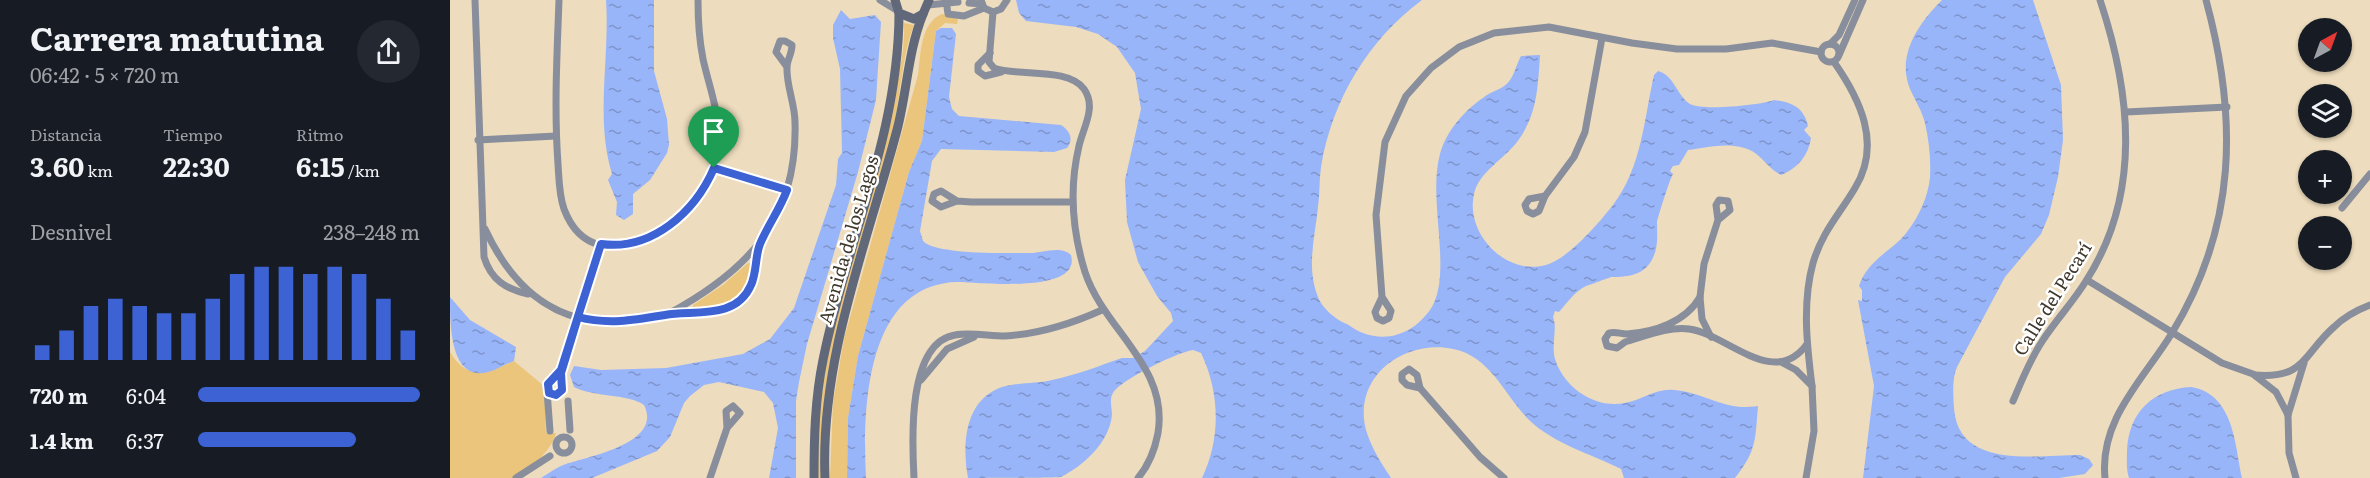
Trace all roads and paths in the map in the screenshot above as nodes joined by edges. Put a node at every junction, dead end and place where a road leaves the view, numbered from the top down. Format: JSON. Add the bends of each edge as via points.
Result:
{"nodes":[{"id":1,"x":475,"y":0,"type":"edge"},
{"id":2,"x":558,"y":0,"type":"edge"},
{"id":3,"x":698,"y":0,"type":"edge"},
{"id":4,"x":880,"y":0,"type":"edge"},
{"id":5,"x":895,"y":0,"type":"edge"},
{"id":6,"x":1007,"y":0,"type":"edge"},
{"id":7,"x":1855,"y":0,"type":"edge"},
{"id":8,"x":1863,"y":0,"type":"edge"},
{"id":9,"x":2100,"y":0,"type":"edge"},
{"id":10,"x":2206,"y":0,"type":"edge"},
{"id":11,"x":946,"y":2,"type":"edge"},
{"id":12,"x":958,"y":2,"type":"dead end"},
{"id":13,"x":969,"y":3,"type":"dead end"},
{"id":14,"x":982,"y":4,"type":"edge"},
{"id":15,"x":926,"y":6,"type":"edge"},
{"id":16,"x":899,"y":12,"type":"junction"},
{"id":17,"x":993,"y":12,"type":"junction"},
{"id":18,"x":1602,"y":38,"type":"junction"},
{"id":19,"x":1830,"y":44,"type":"junction"},
{"id":20,"x":1821,"y":52,"type":"junction"},
{"id":21,"x":990,"y":54,"type":"junction"},
{"id":22,"x":1837,"y":58,"type":"junction"},
{"id":23,"x":787,"y":67,"type":"dead end"},
{"id":24,"x":1002,"y":71,"type":"junction"},
{"id":25,"x":2227,"y":107,"type":"junction"},
{"id":26,"x":2126,"y":112,"type":"junction"},
{"id":27,"x":556,"y":136,"type":"junction"},
{"id":28,"x":478,"y":140,"type":"junction"},
{"id":29,"x":714,"y":168,"type":"junction"},
{"id":30,"x":2370,"y":174,"type":"edge"},
{"id":31,"x":787,"y":190,"type":"junction"},
{"id":32,"x":1545,"y":196,"type":"dead end"},
{"id":33,"x":957,"y":201,"type":"dead end"},
{"id":34,"x":1072,"y":202,"type":"junction"},
{"id":35,"x":2342,"y":208,"type":"dead end"},
{"id":36,"x":1718,"y":220,"type":"dead end"},
{"id":37,"x":485,"y":230,"type":"junction"},
{"id":38,"x":601,"y":244,"type":"junction"},
{"id":39,"x":760,"y":245,"type":"junction"},
{"id":40,"x":2087,"y":280,"type":"junction"},
{"id":41,"x":531,"y":295,"type":"junction"},
{"id":42,"x":1382,"y":297,"type":"dead end"},
{"id":43,"x":1700,"y":297,"type":"junction"},
{"id":44,"x":2370,"y":304,"type":"edge"},
{"id":45,"x":1102,"y":310,"type":"junction"},
{"id":46,"x":668,"y":314,"type":"junction"},
{"id":47,"x":578,"y":317,"type":"junction"},
{"id":48,"x":1683,"y":317,"type":"junction"},
{"id":49,"x":1687,"y":328,"type":"junction"},
{"id":50,"x":2172,"y":332,"type":"junction"},
{"id":51,"x":1622,"y":333,"type":"junction"},
{"id":52,"x":976,"y":336,"type":"junction"},
{"id":53,"x":1713,"y":339,"type":"junction"},
{"id":54,"x":1625,"y":342,"type":"junction"},
{"id":55,"x":1806,"y":344,"type":"junction"},
{"id":56,"x":1781,"y":362,"type":"junction"},
{"id":57,"x":2304,"y":363,"type":"junction"},
{"id":58,"x":561,"y":370,"type":"junction"},
{"id":59,"x":2253,"y":374,"type":"junction"},
{"id":60,"x":551,"y":381,"type":"junction"},
{"id":61,"x":920,"y":382,"type":"junction"},
{"id":62,"x":562,"y":385,"type":"junction"},
{"id":63,"x":1812,"y":386,"type":"junction"},
{"id":64,"x":1420,"y":388,"type":"dead end"},
{"id":65,"x":551,"y":397,"type":"junction"},
{"id":66,"x":568,"y":401,"type":"dead end"},
{"id":67,"x":2013,"y":401,"type":"dead end"},
{"id":68,"x":2288,"y":415,"type":"junction"},
{"id":69,"x":728,"y":428,"type":"dead end"},
{"id":70,"x":570,"y":430,"type":"junction"},
{"id":71,"x":550,"y":431,"type":"dead end"},
{"id":72,"x":564,"y":437,"type":"junction"},
{"id":73,"x":572,"y":443,"type":"junction"},
{"id":74,"x":556,"y":445,"type":"junction"},
{"id":75,"x":566,"y":453,"type":"junction"},
{"id":76,"x":550,"y":456,"type":"junction"},
{"id":77,"x":516,"y":478,"type":"edge"},
{"id":78,"x":711,"y":478,"type":"edge"},
{"id":79,"x":814,"y":478,"type":"edge"},
{"id":80,"x":825,"y":478,"type":"edge"},
{"id":81,"x":914,"y":478,"type":"edge"},
{"id":82,"x":1138,"y":478,"type":"edge"},
{"id":83,"x":1504,"y":478,"type":"edge"},
{"id":84,"x":1806,"y":478,"type":"edge"},
{"id":85,"x":2105,"y":478,"type":"edge"},
{"id":86,"x":2295,"y":478,"type":"edge"}],
"edges":[{"from":1,"to":28,"type":"street"},
{"from":2,"to":27,"type":"street"},
{"from":3,"to":29,"type":"street","via":[[702,57],[718,116]]},
{"from":4,"to":16,"type":"street"},
{"from":5,"to":16,"type":"street","name":"Avenida de los Lagos"},
{"from":6,"to":17,"type":"street"},
{"from":7,"to":19,"type":"street","via":[[1843,29]]},
{"from":8,"to":22,"type":"street"},
{"from":9,"to":26,"type":"street","name":"Calle del Pecarí","via":[[2114,43]]},
{"from":10,"to":25,"type":"street"},
{"from":11,"to":12,"type":"street"},
{"from":11,"to":14,"type":"street","via":[[948,14],[958,17]]},
{"from":11,"to":15,"type":"street"},
{"from":13,"to":14,"type":"street"},
{"from":14,"to":17,"type":"street"},
{"from":15,"to":16,"type":"street","via":[[914,19]]},
{"from":15,"to":80,"type":"street","name":"Avenida de los Lagos","via":[[917,30],[897,130],[835,351],[826,411]]},
{"from":16,"to":79,"type":"street","name":"Avenida de los Lagos","via":[[896,64],[877,163],[823,360],[815,425]]},
{"from":17,"to":21,"type":"street"},
{"from":18,"to":20,"type":"street","via":[[1677,49],[1772,43]]},
{"from":18,"to":32,"type":"street","via":[[1585,132],[1566,170]]},
{"from":18,"to":42,"type":"street","via":[[1549,27],[1494,33],[1459,47],[1418,81],[1397,110],[1381,159],[1376,215]]},
{"from":19,"to":20,"type":"street"},
{"from":19,"to":22,"type":"street","via":[[1837,48]]},
{"from":20,"to":22,"type":"street","via":[[1824,60]]},
{"from":21,"to":24,"type":"street","via":[[991,66]]},
{"from":21,"to":24,"type":"street","via":[[978,65],[980,73],[985,76]]},
{"from":22,"to":55,"type":"street","via":[[1862,108],[1867,148],[1859,180],[1833,218],[1813,265]]},
{"from":23,"to":31,"type":"street","via":[[795,136]]},
{"from":24,"to":34,"type":"street","via":[[1070,78],[1087,94],[1090,107],[1076,160]]},
{"from":25,"to":26,"type":"street"},
{"from":25,"to":50,"type":"street","via":[[2226,166],[2218,218],[2202,273]]},
{"from":26,"to":40,"type":"street","name":"Calle del Pecarí","via":[[2122,187],[2111,228]]},
{"from":27,"to":28,"type":"street"},
{"from":27,"to":38,"type":"street","via":[[565,211],[581,232]]},
{"from":28,"to":37,"type":"street"},
{"from":29,"to":31,"type":"street"},
{"from":29,"to":38,"type":"street","via":[[698,197],[671,224],[634,242]]},
{"from":30,"to":35,"type":"street"},
{"from":31,"to":39,"type":"street"},
{"from":33,"to":34,"type":"street"},
{"from":34,"to":45,"type":"street","via":[[1081,260]]},
{"from":36,"to":43,"type":"street","via":[[1704,264]]},
{"from":37,"to":41,"type":"street","via":[[503,262]]},
{"from":37,"to":41,"type":"street","via":[[484,257],[491,274],[504,287]]},
{"from":38,"to":47,"type":"street"},
{"from":39,"to":46,"type":"street","via":[[716,286]]},
{"from":39,"to":46,"type":"street","via":[[751,284],[733,306]]},
{"from":40,"to":50,"type":"street"},
{"from":40,"to":67,"type":"street","name":"Calle del Pecarí","via":[[2043,341]]},
{"from":41,"to":47,"type":"street"},
{"from":43,"to":48,"type":"street"},
{"from":43,"to":53,"type":"street","via":[[1702,319]]},
{"from":44,"to":57,"type":"street","via":[[2334,327]]},
{"from":45,"to":52,"type":"street","via":[[1038,332]]},
{"from":45,"to":82,"type":"street","via":[[1149,372],[1158,400],[1154,450]]},
{"from":46,"to":47,"type":"street","via":[[617,322]]},
{"from":47,"to":58,"type":"street"},
{"from":48,"to":49,"type":"street"},
{"from":48,"to":51,"type":"street"},
{"from":49,"to":53,"type":"street"},
{"from":49,"to":54,"type":"street"},
{"from":50,"to":59,"type":"street","via":[[2222,363]]},
{"from":50,"to":85,"type":"street","via":[[2120,409],[2108,444]]},
{"from":51,"to":54,"type":"street"},
{"from":51,"to":54,"type":"street","via":[[1609,333],[1606,343],[1613,349]]},
{"from":52,"to":61,"type":"street","via":[[947,349]]},
{"from":52,"to":61,"type":"street","via":[[955,335],[937,344],[924,359]]},
{"from":53,"to":56,"type":"street","via":[[1752,357]]},
{"from":55,"to":56,"type":"street","via":[[1796,356]]},
{"from":55,"to":63,"type":"street"},
{"from":56,"to":63,"type":"street"},
{"from":57,"to":59,"type":"street","via":[[2287,372]]},
{"from":57,"to":68,"type":"street"},
{"from":58,"to":60,"type":"street"},
{"from":58,"to":62,"type":"street"},
{"from":59,"to":68,"type":"street","via":[[2276,392]]},
{"from":60,"to":62,"type":"street"},
{"from":60,"to":65,"type":"street","via":[[547,389]]},
{"from":61,"to":81,"type":"street","via":[[914,420]]},
{"from":62,"to":65,"type":"street","via":[[560,393]]},
{"from":63,"to":84,"type":"street","via":[[1814,430]]},
{"from":64,"to":83,"type":"street","via":[[1480,457]]},
{"from":65,"to":71,"type":"street"},
{"from":66,"to":70,"type":"street"},
{"from":68,"to":86,"type":"street","via":[[2289,453]]},
{"from":69,"to":78,"type":"street"},
{"from":70,"to":72,"type":"street"},
{"from":70,"to":73,"type":"street"},
{"from":72,"to":73,"type":"street"},
{"from":72,"to":74,"type":"street"},
{"from":73,"to":75,"type":"street"},
{"from":74,"to":75,"type":"street"},
{"from":74,"to":76,"type":"street"},
{"from":75,"to":76,"type":"street"},
{"from":76,"to":77,"type":"street"}]}
